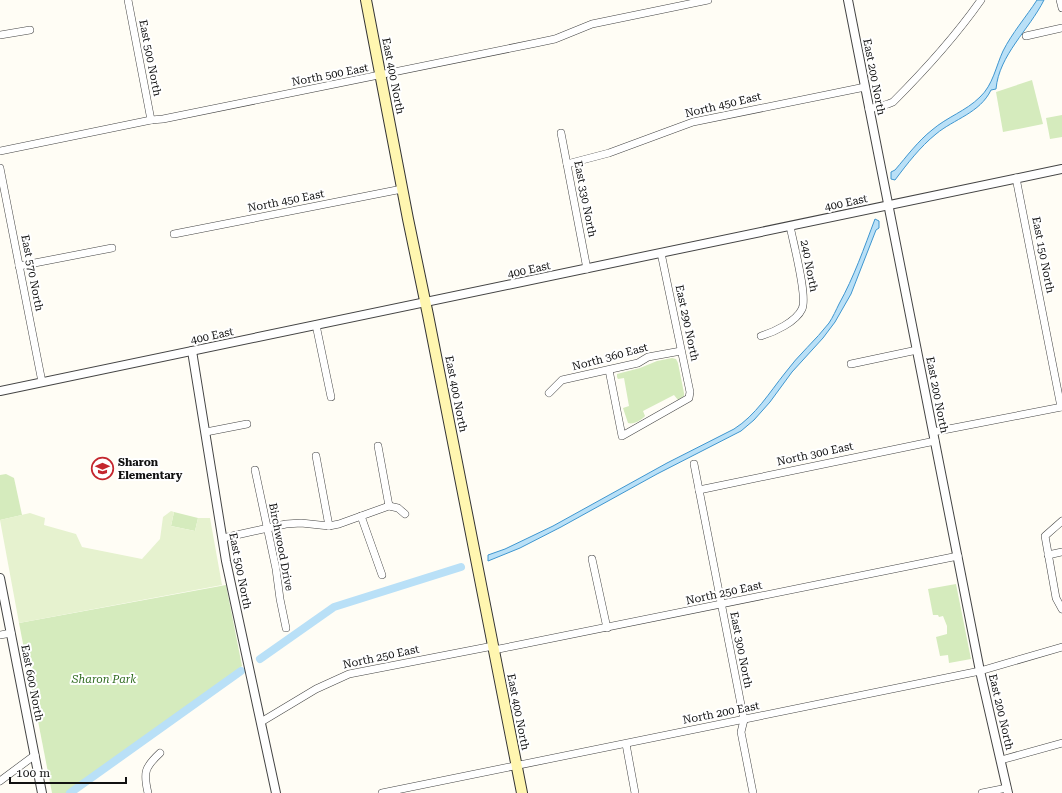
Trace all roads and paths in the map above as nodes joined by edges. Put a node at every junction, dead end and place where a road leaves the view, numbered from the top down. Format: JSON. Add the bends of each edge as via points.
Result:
{"nodes":[{"id":1,"x":128,"y":0,"type":"edge"},
{"id":2,"x":366,"y":0,"type":"edge"},
{"id":3,"x":708,"y":0,"type":"edge"},
{"id":4,"x":848,"y":0,"type":"edge"},
{"id":5,"x":981,"y":0,"type":"edge"},
{"id":6,"x":1060,"y":0,"type":"edge"},
{"id":7,"x":1062,"y":8,"type":"edge"},
{"id":8,"x":1062,"y":28,"type":"edge"},
{"id":9,"x":30,"y":30,"type":"dead end"},
{"id":10,"x":0,"y":35,"type":"edge"},
{"id":11,"x":1026,"y":36,"type":"dead end"},
{"id":12,"x":381,"y":76,"type":"junction"},
{"id":13,"x":865,"y":87,"type":"junction"},
{"id":14,"x":869,"y":109,"type":"junction"},
{"id":15,"x":151,"y":120,"type":"junction"},
{"id":16,"x":561,"y":133,"type":"dead end"},
{"id":17,"x":0,"y":151,"type":"edge"},
{"id":18,"x":567,"y":164,"type":"junction"},
{"id":19,"x":0,"y":168,"type":"edge"},
{"id":20,"x":1062,"y":169,"type":"edge"},
{"id":21,"x":1016,"y":178,"type":"junction"},
{"id":22,"x":402,"y":189,"type":"junction"},
{"id":23,"x":888,"y":205,"type":"junction"},
{"id":24,"x":790,"y":226,"type":"junction"},
{"id":25,"x":174,"y":234,"type":"dead end"},
{"id":26,"x":112,"y":248,"type":"dead end"},
{"id":27,"x":661,"y":253,"type":"junction"},
{"id":28,"x":19,"y":266,"type":"junction"},
{"id":29,"x":587,"y":269,"type":"junction"},
{"id":30,"x":426,"y":303,"type":"junction"},
{"id":31,"x":316,"y":326,"type":"junction"},
{"id":32,"x":761,"y":336,"type":"dead end"},
{"id":33,"x":917,"y":350,"type":"junction"},
{"id":34,"x":192,"y":351,"type":"junction"},
{"id":35,"x":681,"y":351,"type":"junction"},
{"id":36,"x":850,"y":364,"type":"dead end"},
{"id":37,"x":609,"y":370,"type":"junction"},
{"id":38,"x":42,"y":382,"type":"junction"},
{"id":39,"x":0,"y":391,"type":"edge"},
{"id":40,"x":549,"y":393,"type":"dead end"},
{"id":41,"x":332,"y":397,"type":"dead end"},
{"id":42,"x":1062,"y":407,"type":"edge"},
{"id":43,"x":247,"y":424,"type":"dead end"},
{"id":44,"x":206,"y":432,"type":"junction"},
{"id":45,"x":933,"y":432,"type":"junction"},
{"id":46,"x":935,"y":441,"type":"junction"},
{"id":47,"x":378,"y":446,"type":"dead end"},
{"id":48,"x":316,"y":456,"type":"dead end"},
{"id":49,"x":694,"y":464,"type":"dead end"},
{"id":50,"x":255,"y":470,"type":"dead end"},
{"id":51,"x":699,"y":490,"type":"junction"},
{"id":52,"x":389,"y":506,"type":"junction"},
{"id":53,"x":405,"y":514,"type":"dead end"},
{"id":54,"x":361,"y":516,"type":"junction"},
{"id":55,"x":1062,"y":522,"type":"edge"},
{"id":56,"x":329,"y":526,"type":"junction"},
{"id":57,"x":267,"y":527,"type":"junction"},
{"id":58,"x":222,"y":538,"type":"junction"},
{"id":59,"x":1062,"y":552,"type":"edge"},
{"id":60,"x":1048,"y":555,"type":"junction"},
{"id":61,"x":958,"y":556,"type":"junction"},
{"id":62,"x":592,"y":559,"type":"dead end"},
{"id":63,"x":382,"y":575,"type":"dead end"},
{"id":64,"x":0,"y":578,"type":"edge"},
{"id":65,"x":720,"y":604,"type":"junction"},
{"id":66,"x":1062,"y":609,"type":"edge"},
{"id":67,"x":286,"y":628,"type":"dead end"},
{"id":68,"x":606,"y":628,"type":"junction"},
{"id":69,"x":11,"y":633,"type":"junction"},
{"id":70,"x":0,"y":635,"type":"edge"},
{"id":71,"x":1062,"y":647,"type":"edge"},
{"id":72,"x":494,"y":648,"type":"junction"},
{"id":73,"x":980,"y":671,"type":"junction"},
{"id":74,"x":744,"y":720,"type":"junction"},
{"id":75,"x":261,"y":722,"type":"junction"},
{"id":76,"x":1062,"y":742,"type":"edge"},
{"id":77,"x":626,"y":744,"type":"junction"},
{"id":78,"x":160,"y":753,"type":"dead end"},
{"id":79,"x":35,"y":755,"type":"junction"},
{"id":80,"x":1001,"y":760,"type":"junction"},
{"id":81,"x":517,"y":766,"type":"junction"},
{"id":82,"x":0,"y":781,"type":"edge"},
{"id":83,"x":1007,"y":790,"type":"edge"},
{"id":84,"x":42,"y":793,"type":"edge"},
{"id":85,"x":148,"y":793,"type":"edge"},
{"id":86,"x":276,"y":793,"type":"edge"},
{"id":87,"x":382,"y":793,"type":"edge"},
{"id":88,"x":522,"y":793,"type":"edge"},
{"id":89,"x":635,"y":793,"type":"edge"},
{"id":90,"x":753,"y":793,"type":"edge"},
{"id":91,"x":982,"y":793,"type":"edge"}],
"edges":[{"from":1,"to":15,"type":"street","name":"East 500 North"},
{"from":2,"to":12,"type":"main road","name":"East 400 North"},
{"from":3,"to":12,"type":"street","name":"North 500 East","via":[[592,24],[555,39]]},
{"from":4,"to":13,"type":"street","name":"East 200 North"},
{"from":5,"to":14,"type":"street","via":[[921,75],[893,102]]},
{"from":6,"to":7,"type":"street"},
{"from":8,"to":11,"type":"street"},
{"from":9,"to":10,"type":"street"},
{"from":12,"to":15,"type":"street","name":"North 500 East","via":[[163,120]]},
{"from":12,"to":22,"type":"main road","name":"East 400 North"},
{"from":13,"to":14,"type":"street","name":"East 200 North"},
{"from":13,"to":18,"type":"street","name":"North 450 East","via":[[693,122],[609,154]]},
{"from":14,"to":23,"type":"street","name":"East 200 North"},
{"from":15,"to":17,"type":"street","name":"North 500 East"},
{"from":16,"to":18,"type":"street","name":"East 330 North"},
{"from":18,"to":29,"type":"street","name":"East 330 North"},
{"from":19,"to":28,"type":"street","name":"East 570 North"},
{"from":20,"to":21,"type":"street","name":"400 East"},
{"from":21,"to":23,"type":"street","name":"400 East"},
{"from":21,"to":42,"type":"street","name":"East 150 North"},
{"from":22,"to":25,"type":"street","name":"North 450 East"},
{"from":22,"to":30,"type":"main road","name":"East 400 North"},
{"from":23,"to":24,"type":"street","name":"400 East"},
{"from":23,"to":33,"type":"street","name":"East 200 North"},
{"from":24,"to":27,"type":"street","name":"400 East"},
{"from":24,"to":32,"type":"street","name":"240 North","via":[[803,292],[803,308],[786,324]]},
{"from":26,"to":28,"type":"street"},
{"from":27,"to":29,"type":"street","name":"400 East"},
{"from":27,"to":35,"type":"street","name":"East 290 North"},
{"from":28,"to":38,"type":"street","name":"East 570 North"},
{"from":29,"to":30,"type":"street","name":"400 East"},
{"from":30,"to":31,"type":"street","name":"400 East"},
{"from":30,"to":72,"type":"main road","name":"East 400 North"},
{"from":31,"to":34,"type":"street","name":"400 East"},
{"from":31,"to":41,"type":"street"},
{"from":33,"to":36,"type":"street"},
{"from":33,"to":45,"type":"street","name":"East 200 North"},
{"from":34,"to":38,"type":"street","name":"400 East"},
{"from":34,"to":44,"type":"street","name":"East 500 North"},
{"from":35,"to":37,"type":"street","name":"North 360 East","via":[[648,357],[638,363]]},
{"from":35,"to":37,"type":"street","name":"East 290 North","via":[[689,398],[622,436]]},
{"from":37,"to":40,"type":"street","name":"North 360 East","via":[[562,380]]},
{"from":38,"to":39,"type":"street","name":"400 East"},
{"from":42,"to":45,"type":"street"},
{"from":43,"to":44,"type":"street"},
{"from":44,"to":58,"type":"street","name":"East 500 North"},
{"from":45,"to":46,"type":"street","name":"East 200 North"},
{"from":46,"to":51,"type":"street","name":"North 300 East"},
{"from":46,"to":61,"type":"street","name":"East 200 North"},
{"from":47,"to":52,"type":"street"},
{"from":48,"to":56,"type":"street"},
{"from":49,"to":51,"type":"street","name":"East 300 North"},
{"from":50,"to":57,"type":"street","name":"Birchwood Drive"},
{"from":51,"to":65,"type":"street","name":"East 300 North"},
{"from":52,"to":53,"type":"street","via":[[398,508]]},
{"from":52,"to":54,"type":"street"},
{"from":54,"to":56,"type":"street"},
{"from":54,"to":63,"type":"street"},
{"from":55,"to":60,"type":"street","via":[[1045,536]]},
{"from":56,"to":57,"type":"street","via":[[293,523]]},
{"from":57,"to":58,"type":"street"},
{"from":57,"to":67,"type":"street","name":"Birchwood Drive"},
{"from":58,"to":75,"type":"street","name":"East 500 North"},
{"from":59,"to":60,"type":"street"},
{"from":60,"to":66,"type":"street","via":[[1056,598]]},
{"from":61,"to":65,"type":"street","name":"North 250 East"},
{"from":61,"to":73,"type":"street","name":"East 200 North"},
{"from":62,"to":68,"type":"street"},
{"from":64,"to":69,"type":"street","name":"East 600 North"},
{"from":65,"to":68,"type":"street","name":"North 250 East"},
{"from":65,"to":74,"type":"street","name":"East 300 North"},
{"from":68,"to":72,"type":"street","name":"North 250 East"},
{"from":69,"to":70,"type":"street"},
{"from":69,"to":79,"type":"street","name":"East 600 North"},
{"from":71,"to":73,"type":"street","name":"North 200 East"},
{"from":72,"to":75,"type":"street","name":"North 250 East","via":[[349,674],[316,689]]},
{"from":72,"to":81,"type":"main road","name":"East 400 North"},
{"from":73,"to":74,"type":"street","name":"North 200 East"},
{"from":73,"to":80,"type":"street","name":"East 200 North"},
{"from":74,"to":77,"type":"street","name":"North 200 East"},
{"from":74,"to":90,"type":"street","name":"East 300 North","via":[[740,732]]},
{"from":75,"to":86,"type":"street","name":"East 500 North"},
{"from":76,"to":80,"type":"street"},
{"from":77,"to":81,"type":"street","name":"North 200 East"},
{"from":77,"to":89,"type":"street"},
{"from":78,"to":85,"type":"street","via":[[147,768]]},
{"from":79,"to":82,"type":"street"},
{"from":79,"to":84,"type":"street","name":"East 600 North"},
{"from":80,"to":83,"type":"street","name":"East 200 North"},
{"from":81,"to":87,"type":"street","name":"North 200 East"},
{"from":81,"to":88,"type":"main road","name":"East 400 North"},
{"from":83,"to":91,"type":"street"}]}
